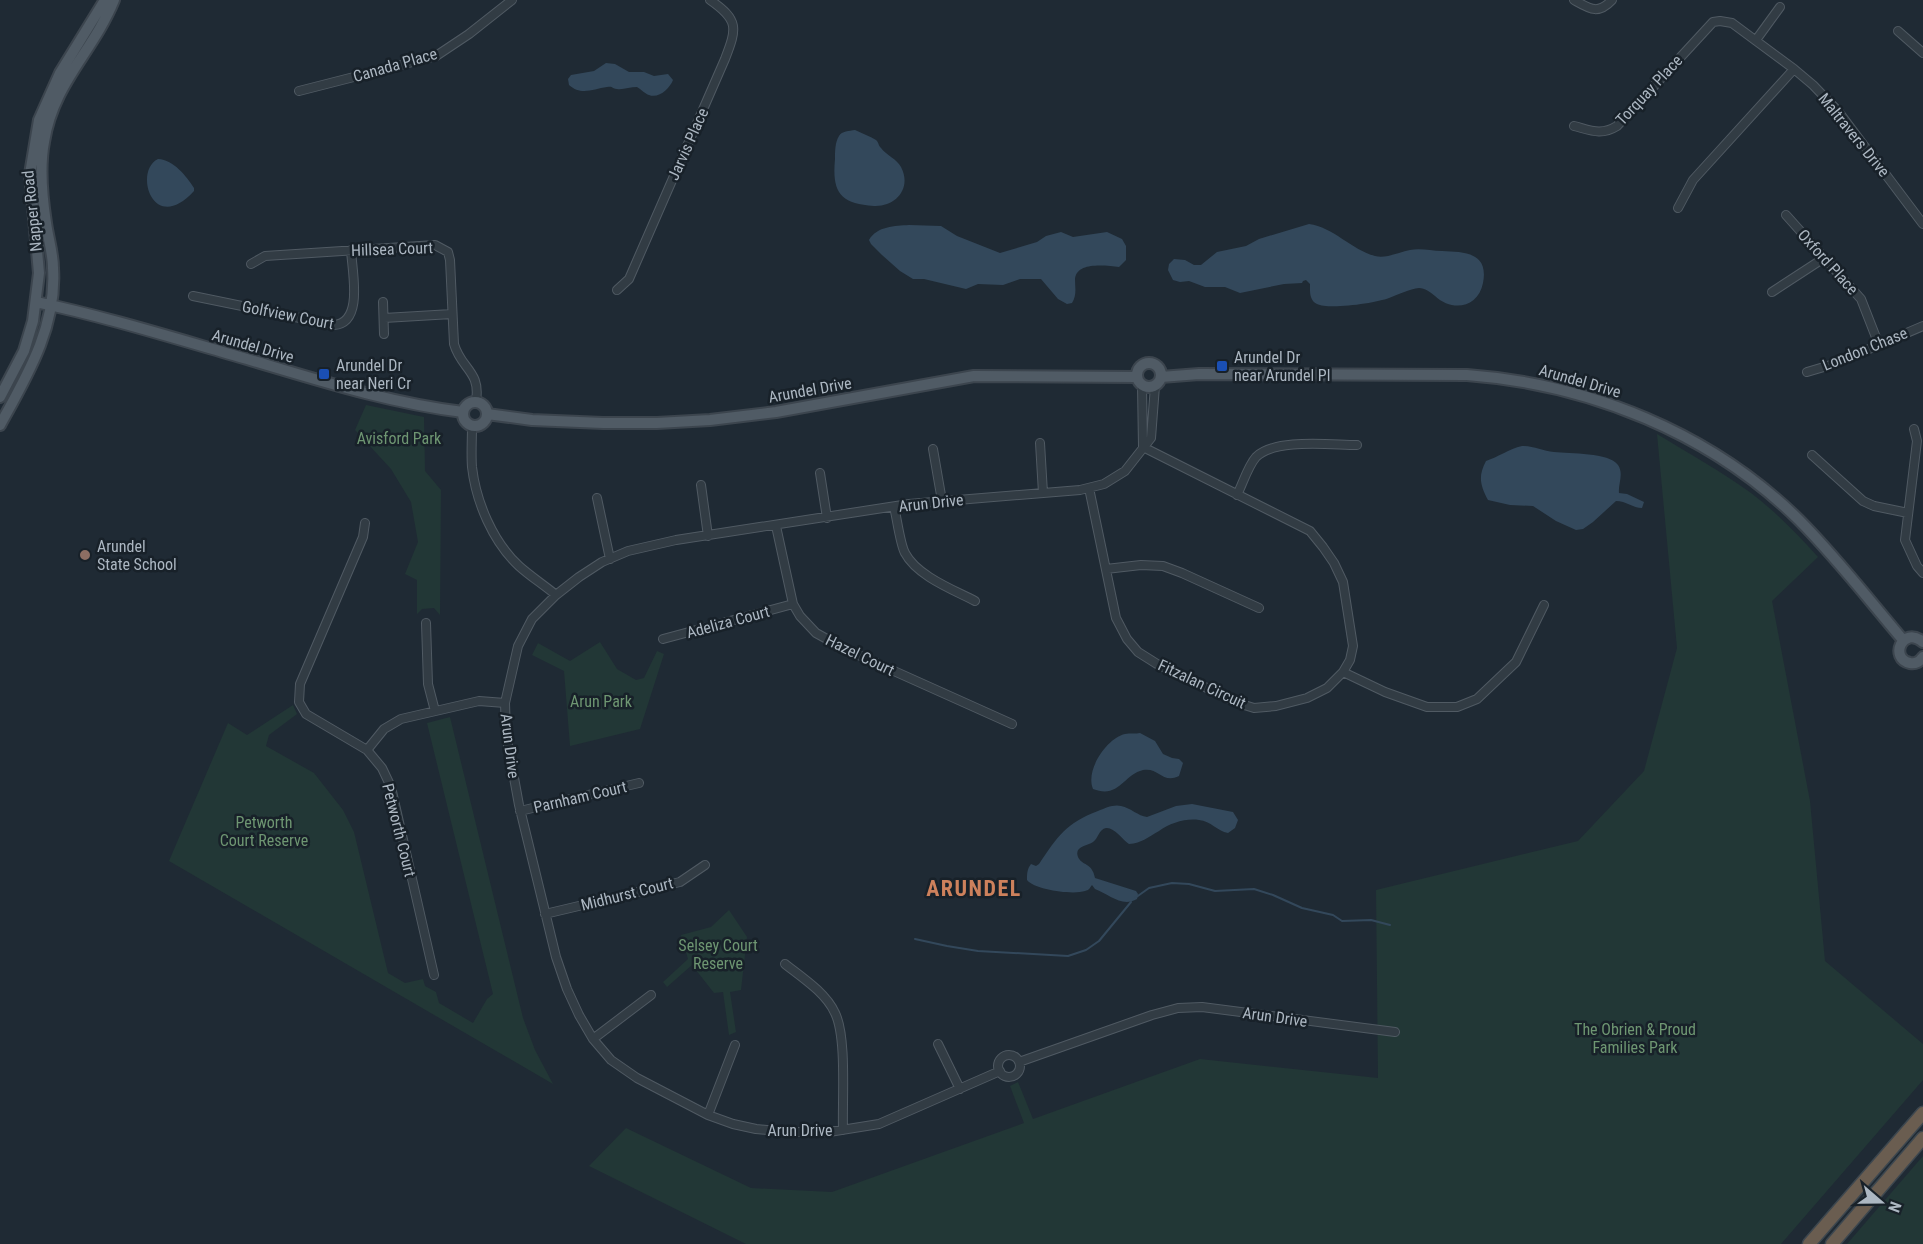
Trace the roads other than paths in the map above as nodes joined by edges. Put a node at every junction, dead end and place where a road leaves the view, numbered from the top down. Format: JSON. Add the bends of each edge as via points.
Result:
{"nodes":[{"id":1,"x":105,"y":0,"type":"edge"},
{"id":2,"x":114,"y":0,"type":"edge"},
{"id":3,"x":512,"y":0,"type":"edge"},
{"id":4,"x":710,"y":0,"type":"edge"},
{"id":5,"x":1574,"y":0,"type":"edge"},
{"id":6,"x":1612,"y":0,"type":"edge"},
{"id":7,"x":1780,"y":7,"type":"dead end"},
{"id":8,"x":1713,"y":22,"type":"joint"},
{"id":9,"x":1898,"y":31,"type":"dead end"},
{"id":10,"x":1756,"y":40,"type":"junction"},
{"id":11,"x":1923,"y":53,"type":"edge"},
{"id":12,"x":1794,"y":69,"type":"junction"},
{"id":13,"x":299,"y":91,"type":"dead end"},
{"id":14,"x":1574,"y":126,"type":"dead end"},
{"id":15,"x":1678,"y":208,"type":"dead end"},
{"id":16,"x":1920,"y":211,"type":"edge"},
{"id":17,"x":1786,"y":215,"type":"dead end"},
{"id":18,"x":1923,"y":224,"type":"edge"},
{"id":19,"x":351,"y":250,"type":"junction"},
{"id":20,"x":1824,"y":258,"type":"junction"},
{"id":21,"x":251,"y":264,"type":"dead end"},
{"id":22,"x":616,"y":290,"type":"dead end"},
{"id":23,"x":1772,"y":292,"type":"dead end"},
{"id":24,"x":193,"y":296,"type":"dead end"},
{"id":25,"x":36,"y":302,"type":"junction"},
{"id":26,"x":383,"y":302,"type":"dead end"},
{"id":27,"x":51,"y":306,"type":"junction"},
{"id":28,"x":452,"y":314,"type":"junction"},
{"id":29,"x":384,"y":318,"type":"junction"},
{"id":30,"x":1923,"y":326,"type":"edge"},
{"id":31,"x":384,"y":334,"type":"dead end"},
{"id":32,"x":1879,"y":345,"type":"junction"},
{"id":33,"x":1807,"y":372,"type":"dead end"},
{"id":34,"x":1140,"y":381,"type":"junction"},
{"id":35,"x":1158,"y":382,"type":"junction"},
{"id":36,"x":0,"y":397,"type":"edge"},
{"id":37,"x":476,"y":402,"type":"junction"},
{"id":38,"x":463,"y":412,"type":"junction"},
{"id":39,"x":487,"y":414,"type":"junction"},
{"id":40,"x":0,"y":425,"type":"edge"},
{"id":41,"x":472,"y":426,"type":"junction"},
{"id":42,"x":1914,"y":429,"type":"dead end"},
{"id":43,"x":1040,"y":443,"type":"dead end"},
{"id":44,"x":1357,"y":445,"type":"dead end"},
{"id":45,"x":1143,"y":447,"type":"junction"},
{"id":46,"x":933,"y":449,"type":"dead end"},
{"id":47,"x":1812,"y":455,"type":"dead end"},
{"id":48,"x":820,"y":473,"type":"dead end"},
{"id":49,"x":701,"y":485,"type":"dead end"},
{"id":50,"x":1089,"y":488,"type":"junction"},
{"id":51,"x":1043,"y":493,"type":"junction"},
{"id":52,"x":1238,"y":495,"type":"junction"},
{"id":53,"x":597,"y":498,"type":"dead end"},
{"id":54,"x":942,"y":501,"type":"junction"},
{"id":55,"x":894,"y":507,"type":"junction"},
{"id":56,"x":1908,"y":513,"type":"junction"},
{"id":57,"x":827,"y":518,"type":"junction"},
{"id":58,"x":364,"y":523,"type":"dead end"},
{"id":59,"x":776,"y":526,"type":"junction"},
{"id":60,"x":708,"y":536,"type":"junction"},
{"id":61,"x":610,"y":559,"type":"junction"},
{"id":62,"x":1106,"y":568,"type":"junction"},
{"id":63,"x":1923,"y":573,"type":"edge"},
{"id":64,"x":555,"y":595,"type":"junction"},
{"id":65,"x":975,"y":601,"type":"dead end"},
{"id":66,"x":794,"y":604,"type":"junction"},
{"id":67,"x":1544,"y":605,"type":"dead end"},
{"id":68,"x":1259,"y":608,"type":"dead end"},
{"id":69,"x":426,"y":623,"type":"dead end"},
{"id":70,"x":663,"y":639,"type":"dead end"},
{"id":71,"x":1903,"y":640,"type":"junction"},
{"id":72,"x":1923,"y":642,"type":"edge"},
{"id":73,"x":1922,"y":661,"type":"edge"},
{"id":74,"x":1343,"y":672,"type":"junction"},
{"id":75,"x":505,"y":703,"type":"junction"},
{"id":76,"x":435,"y":711,"type":"junction"},
{"id":77,"x":1012,"y":724,"type":"dead end"},
{"id":78,"x":367,"y":750,"type":"junction"},
{"id":79,"x":639,"y":783,"type":"dead end"},
{"id":80,"x":520,"y":811,"type":"junction"},
{"id":81,"x":705,"y":865,"type":"dead end"},
{"id":82,"x":544,"y":914,"type":"junction"},
{"id":83,"x":785,"y":964,"type":"dead end"},
{"id":84,"x":434,"y":975,"type":"dead end"},
{"id":85,"x":651,"y":995,"type":"dead end"},
{"id":86,"x":1395,"y":1032,"type":"dead end"},
{"id":87,"x":593,"y":1039,"type":"junction"},
{"id":88,"x":938,"y":1044,"type":"dead end"},
{"id":89,"x":735,"y":1045,"type":"dead end"},
{"id":90,"x":1019,"y":1062,"type":"junction"},
{"id":91,"x":1000,"y":1071,"type":"junction"},
{"id":92,"x":960,"y":1089,"type":"junction"},
{"id":93,"x":1923,"y":1113,"type":"edge"},
{"id":94,"x":708,"y":1115,"type":"junction"},
{"id":95,"x":843,"y":1130,"type":"junction"},
{"id":96,"x":1923,"y":1138,"type":"edge"},
{"id":97,"x":1809,"y":1244,"type":"edge"},
{"id":98,"x":1832,"y":1244,"type":"edge"}],
"edges":[{"from":1,"to":25,"type":"main road","name":"Napper Road","via":[[60,73],[39,120],[30,174],[39,273]]},
{"from":2,"to":27,"type":"main road","name":"Napper Road","via":[[53,105],[44,141],[43,196],[53,268]]},
{"from":3,"to":13,"type":"street","name":"Canada Place","via":[[436,56]]},
{"from":4,"to":22,"type":"street","name":"Jarvis Place","via":[[733,22],[734,36],[629,279]]},
{"from":5,"to":6,"type":"street","via":[[1599,10]]},
{"from":7,"to":10,"type":"street"},
{"from":8,"to":10,"type":"street","name":"Maltravers Drive","via":[[1732,23]]},
{"from":8,"to":14,"type":"street","name":"Torquay Place","via":[[1617,126],[1608,132]]},
{"from":9,"to":11,"type":"street"},
{"from":10,"to":12,"type":"street","name":"Maltravers Drive"},
{"from":12,"to":15,"type":"street","via":[[1692,180]]},
{"from":12,"to":16,"type":"street","name":"Maltravers Drive","via":[[1838,111]]},
{"from":16,"to":18,"type":"street","name":"Maltravers Drive"},
{"from":17,"to":20,"type":"street","name":"Oxford Place"},
{"from":19,"to":21,"type":"street","name":"Hillsea Court","via":[[265,256]]},
{"from":19,"to":24,"type":"street","name":"Golfview Court","via":[[354,302],[350,317],[342,325]]},
{"from":19,"to":28,"type":"street","name":"Hillsea Court","via":[[435,245],[443,248],[450,260]]},
{"from":20,"to":23,"type":"street"},
{"from":20,"to":32,"type":"street","name":"Oxford Place","via":[[1861,300]]},
{"from":25,"to":27,"type":"main road","name":"Arundel Drive"},
{"from":25,"to":36,"type":"main road","name":"Napper Road","via":[[25,349]]},
{"from":26,"to":29,"type":"street"},
{"from":27,"to":38,"type":"main road","name":"Arundel Drive","via":[[363,392]]},
{"from":27,"to":40,"type":"main road","name":"Napper Road","via":[[30,370]]},
{"from":28,"to":29,"type":"street"},
{"from":28,"to":37,"type":"street","name":"Hillsea Court","via":[[454,344],[457,355],[476,380]]},
{"from":29,"to":31,"type":"street"},
{"from":30,"to":32,"type":"street","name":"London Chase"},
{"from":32,"to":33,"type":"street","name":"London Chase"},
{"from":34,"to":35,"type":"main road"},
{"from":34,"to":35,"type":"main road","via":[[1138,370],[1151,364],[1159,369]]},
{"from":34,"to":39,"type":"main road","name":"Arundel Drive","via":[[974,376],[776,412],[657,423],[531,420]]},
{"from":34,"to":45,"type":"street"},
{"from":35,"to":45,"type":"street","name":"Arun Drive","via":[[1151,438]]},
{"from":35,"to":71,"type":"main road","name":"Arundel Drive","via":[[1199,374],[1467,375],[1559,388],[1595,399],[1684,436],[1758,485],[1832,554]]},
{"from":37,"to":38,"type":"main road","via":[[467,404]]},
{"from":37,"to":39,"type":"main road","via":[[484,405]]},
{"from":38,"to":41,"type":"main road","via":[[465,421]]},
{"from":39,"to":41,"type":"main road","via":[[484,422]]},
{"from":41,"to":64,"type":"street","via":[[472,467],[477,493],[499,542],[518,566]]},
{"from":42,"to":56,"type":"street","via":[[1917,441]]},
{"from":43,"to":51,"type":"street"},
{"from":44,"to":52,"type":"street","via":[[1267,448],[1255,458]]},
{"from":45,"to":50,"type":"street","name":"Arun Drive","via":[[1125,471]]},
{"from":45,"to":52,"type":"street"},
{"from":46,"to":54,"type":"street"},
{"from":47,"to":56,"type":"street","via":[[1863,501]]},
{"from":48,"to":57,"type":"street"},
{"from":49,"to":60,"type":"street"},
{"from":50,"to":51,"type":"street","name":"Arun Drive"},
{"from":50,"to":62,"type":"street","name":"Fitzalan Circuit"},
{"from":51,"to":54,"type":"street","name":"Arun Drive"},
{"from":52,"to":74,"type":"street","via":[[1310,531],[1334,563],[1343,582],[1353,646]]},
{"from":53,"to":61,"type":"street"},
{"from":54,"to":55,"type":"street","name":"Arun Drive"},
{"from":55,"to":57,"type":"street","name":"Arun Drive"},
{"from":55,"to":65,"type":"street","via":[[905,553],[920,570]]},
{"from":56,"to":63,"type":"street","via":[[1905,540]]},
{"from":57,"to":59,"type":"street","name":"Arun Drive"},
{"from":58,"to":78,"type":"street","name":"Petworth Court","via":[[363,537],[300,684],[299,702],[306,714]]},
{"from":59,"to":60,"type":"street","name":"Arun Drive"},
{"from":59,"to":66,"type":"street","name":"Hazel Court"},
{"from":60,"to":61,"type":"street","name":"Arun Drive","via":[[628,551]]},
{"from":61,"to":64,"type":"street","name":"Arun Drive"},
{"from":62,"to":68,"type":"street","via":[[1163,566]]},
{"from":62,"to":74,"type":"street","name":"Fitzalan Circuit","via":[[1116,618],[1138,652],[1238,703],[1254,708],[1307,698],[1327,688]]},
{"from":64,"to":75,"type":"street","name":"Arun Drive","via":[[532,619],[518,646]]},
{"from":66,"to":70,"type":"street","name":"Adeliza Court"},
{"from":66,"to":77,"type":"street","name":"Hazel Court","via":[[816,633],[845,649]]},
{"from":67,"to":74,"type":"street","via":[[1516,662],[1477,699],[1457,707],[1427,707]]},
{"from":69,"to":76,"type":"street","via":[[428,684]]},
{"from":71,"to":72,"type":"main road","via":[[1910,636]]},
{"from":71,"to":73,"type":"main road","via":[[1899,653],[1903,660]]},
{"from":75,"to":76,"type":"street","via":[[479,701]]},
{"from":75,"to":80,"type":"street","name":"Arun Drive","via":[[506,734]]},
{"from":76,"to":78,"type":"street","via":[[401,719],[384,729]]},
{"from":78,"to":84,"type":"street","name":"Petworth Court","via":[[391,787]]},
{"from":79,"to":80,"type":"street","name":"Parnham Court"},
{"from":80,"to":82,"type":"street","name":"Arun Drive"},
{"from":81,"to":82,"type":"street","name":"Midhurst Court","via":[[680,882]]},
{"from":82,"to":87,"type":"street","name":"Arun Drive","via":[[567,988]]},
{"from":83,"to":95,"type":"street","via":[[810,984],[835,1013],[841,1034]]},
{"from":85,"to":87,"type":"street"},
{"from":86,"to":90,"type":"street","name":"Arun Drive","via":[[1202,1007],[1178,1008]]},
{"from":87,"to":94,"type":"street","name":"Arun Drive","via":[[611,1060],[638,1078]]},
{"from":88,"to":92,"type":"street"},
{"from":89,"to":94,"type":"street"},
{"from":90,"to":91,"type":"street","via":[[1014,1075],[1006,1076]]},
{"from":90,"to":91,"type":"street","via":[[1011,1055],[1004,1056],[999,1061]]},
{"from":91,"to":92,"type":"street","name":"Arun Drive"},
{"from":92,"to":95,"type":"street","name":"Arun Drive","via":[[879,1124]]},
{"from":93,"to":97,"type":"highway"},
{"from":94,"to":95,"type":"street","name":"Arun Drive","via":[[766,1130]]},
{"from":96,"to":98,"type":"highway"}]}
